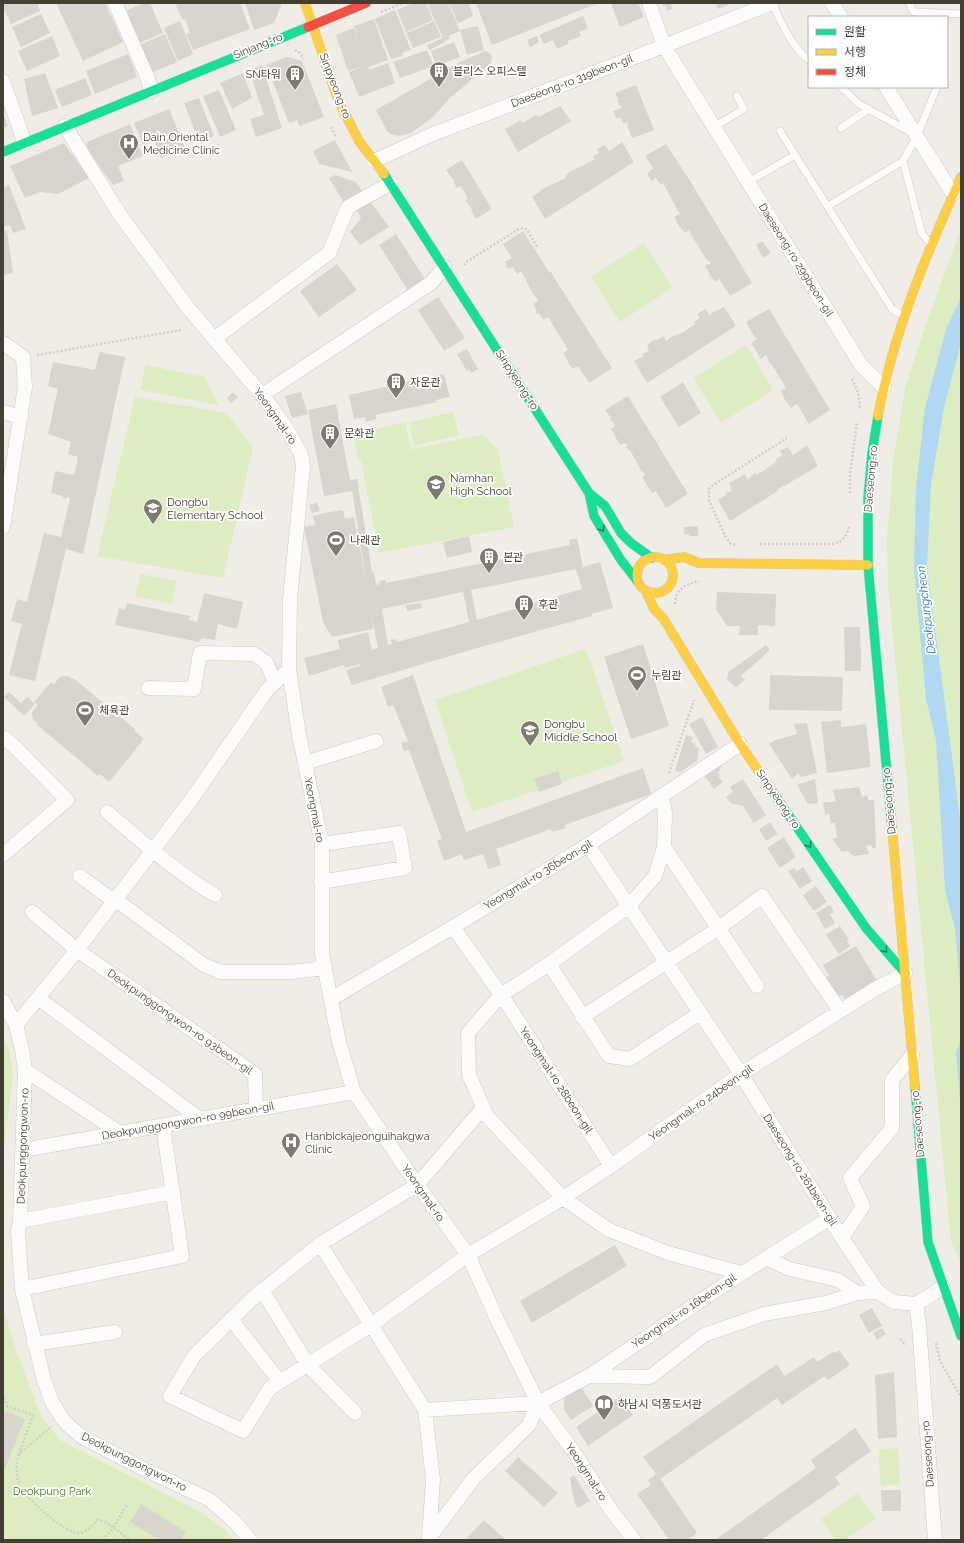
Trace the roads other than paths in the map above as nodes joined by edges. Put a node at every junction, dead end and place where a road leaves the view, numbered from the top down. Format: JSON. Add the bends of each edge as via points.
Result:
{"nodes":[{"id":1,"x":115,"y":3,"type":"edge"},
{"id":2,"x":305,"y":3,"type":"edge"},
{"id":3,"x":366,"y":3,"type":"edge"},
{"id":4,"x":649,"y":3,"type":"edge"},
{"id":5,"x":772,"y":3,"type":"edge"},
{"id":6,"x":832,"y":3,"type":"edge"},
{"id":7,"x":909,"y":3,"type":"edge"},
{"id":8,"x":961,"y":14,"type":"edge"},
{"id":9,"x":840,"y":16,"type":"edge"},
{"id":10,"x":312,"y":24,"type":"junction"},
{"id":11,"x":664,"y":46,"type":"junction"},
{"id":12,"x":808,"y":59,"type":"edge"},
{"id":13,"x":3,"y":81,"type":"edge"},
{"id":14,"x":842,"y":88,"type":"edge"},
{"id":15,"x":887,"y":88,"type":"edge"},
{"id":16,"x":937,"y":88,"type":"edge"},
{"id":17,"x":151,"y":91,"type":"junction"},
{"id":18,"x":737,"y":96,"type":"dead end"},
{"id":19,"x":868,"y":109,"type":"junction"},
{"id":20,"x":65,"y":126,"type":"junction"},
{"id":21,"x":714,"y":127,"type":"junction"},
{"id":22,"x":841,"y":128,"type":"dead end"},
{"id":23,"x":780,"y":131,"type":"dead end"},
{"id":24,"x":917,"y":136,"type":"junction"},
{"id":25,"x":24,"y":143,"type":"junction"},
{"id":26,"x":3,"y":152,"type":"edge"},
{"id":27,"x":795,"y":155,"type":"junction"},
{"id":28,"x":374,"y":161,"type":"junction"},
{"id":29,"x":902,"y":161,"type":"junction"},
{"id":30,"x":961,"y":177,"type":"edge"},
{"id":31,"x":748,"y":182,"type":"junction"},
{"id":32,"x":391,"y":183,"type":"junction"},
{"id":33,"x":953,"y":194,"type":"junction"},
{"id":34,"x":828,"y":206,"type":"junction"},
{"id":35,"x":932,"y":245,"type":"junction"},
{"id":36,"x":445,"y":267,"type":"junction"},
{"id":37,"x":905,"y":317,"type":"junction"},
{"id":38,"x":214,"y":340,"type":"junction"},
{"id":39,"x":3,"y":343,"type":"edge"},
{"id":40,"x":884,"y":388,"type":"junction"},
{"id":41,"x":262,"y":395,"type":"junction"},
{"id":42,"x":3,"y":412,"type":"edge"},
{"id":43,"x":21,"y":417,"type":"junction"},
{"id":44,"x":7,"y":476,"type":"edge"},
{"id":45,"x":589,"y":493,"type":"junction"},
{"id":46,"x":3,"y":526,"type":"edge"},
{"id":47,"x":652,"y":558,"type":"junction"},
{"id":48,"x":664,"y":560,"type":"junction"},
{"id":49,"x":699,"y":563,"type":"junction"},
{"id":50,"x":868,"y":565,"type":"junction"},
{"id":51,"x":638,"y":582,"type":"junction"},
{"id":52,"x":670,"y":584,"type":"junction"},
{"id":53,"x":646,"y":591,"type":"junction"},
{"id":54,"x":663,"y":618,"type":"junction"},
{"id":55,"x":289,"y":669,"type":"junction"},
{"id":56,"x":275,"y":682,"type":"junction"},
{"id":57,"x":148,"y":688,"type":"dead end"},
{"id":58,"x":3,"y":737,"type":"edge"},
{"id":59,"x":376,"y":741,"type":"dead end"},
{"id":60,"x":740,"y":744,"type":"junction"},
{"id":61,"x":305,"y":763,"type":"junction"},
{"id":62,"x":662,"y":797,"type":"junction"},
{"id":63,"x":107,"y":812,"type":"dead end"},
{"id":64,"x":322,"y":844,"type":"junction"},
{"id":65,"x":588,"y":845,"type":"junction"},
{"id":66,"x":664,"y":847,"type":"junction"},
{"id":67,"x":152,"y":850,"type":"junction"},
{"id":68,"x":3,"y":854,"type":"edge"},
{"id":69,"x":80,"y":876,"type":"dead end"},
{"id":70,"x":321,"y":882,"type":"junction"},
{"id":71,"x":215,"y":895,"type":"dead end"},
{"id":72,"x":115,"y":899,"type":"junction"},
{"id":73,"x":629,"y":906,"type":"junction"},
{"id":74,"x":32,"y":912,"type":"dead end"},
{"id":75,"x":453,"y":928,"type":"junction"},
{"id":76,"x":719,"y":928,"type":"junction"},
{"id":77,"x":77,"y":950,"type":"junction"},
{"id":78,"x":666,"y":963,"type":"junction"},
{"id":79,"x":549,"y":964,"type":"junction"},
{"id":80,"x":325,"y":968,"type":"junction"},
{"id":81,"x":905,"y":973,"type":"junction"},
{"id":82,"x":757,"y":986,"type":"dead end"},
{"id":83,"x":501,"y":995,"type":"junction"},
{"id":84,"x":38,"y":998,"type":"junction"},
{"id":85,"x":331,"y":999,"type":"junction"},
{"id":86,"x":3,"y":1001,"type":"edge"},
{"id":87,"x":840,"y":1011,"type":"junction"},
{"id":88,"x":700,"y":1013,"type":"junction"},
{"id":89,"x":582,"y":1017,"type":"junction"},
{"id":90,"x":16,"y":1025,"type":"junction"},
{"id":91,"x":912,"y":1055,"type":"junction"},
{"id":92,"x":25,"y":1070,"type":"junction"},
{"id":93,"x":741,"y":1074,"type":"junction"},
{"id":94,"x":354,"y":1092,"type":"junction"},
{"id":95,"x":483,"y":1108,"type":"junction"},
{"id":96,"x":256,"y":1109,"type":"junction"},
{"id":97,"x":200,"y":1119,"type":"junction"},
{"id":98,"x":163,"y":1126,"type":"junction"},
{"id":99,"x":120,"y":1133,"type":"junction"},
{"id":100,"x":23,"y":1150,"type":"junction"},
{"id":101,"x":611,"y":1166,"type":"junction"},
{"id":102,"x":417,"y":1185,"type":"junction"},
{"id":103,"x":173,"y":1192,"type":"junction"},
{"id":104,"x":563,"y":1198,"type":"junction"},
{"id":105,"x":830,"y":1218,"type":"junction"},
{"id":106,"x":20,"y":1221,"type":"junction"},
{"id":107,"x":842,"y":1238,"type":"junction"},
{"id":108,"x":320,"y":1244,"type":"junction"},
{"id":109,"x":468,"y":1255,"type":"junction"},
{"id":110,"x":766,"y":1258,"type":"junction"},
{"id":111,"x":741,"y":1273,"type":"junction"},
{"id":112,"x":943,"y":1287,"type":"junction"},
{"id":113,"x":22,"y":1289,"type":"junction"},
{"id":114,"x":262,"y":1290,"type":"junction"},
{"id":115,"x":878,"y":1292,"type":"junction"},
{"id":116,"x":857,"y":1293,"type":"junction"},
{"id":117,"x":916,"y":1304,"type":"junction"},
{"id":118,"x":231,"y":1319,"type":"junction"},
{"id":119,"x":371,"y":1325,"type":"junction"},
{"id":120,"x":115,"y":1332,"type":"dead end"},
{"id":121,"x":961,"y":1336,"type":"edge"},
{"id":122,"x":34,"y":1344,"type":"junction"},
{"id":123,"x":308,"y":1365,"type":"junction"},
{"id":124,"x":589,"y":1376,"type":"junction"},
{"id":125,"x":280,"y":1382,"type":"junction"},
{"id":126,"x":538,"y":1403,"type":"junction"},
{"id":127,"x":425,"y":1410,"type":"junction"},
{"id":128,"x":355,"y":1413,"type":"dead end"},
{"id":129,"x":250,"y":1540,"type":"edge"},
{"id":130,"x":428,"y":1540,"type":"edge"},
{"id":131,"x":634,"y":1540,"type":"edge"},
{"id":132,"x":935,"y":1540,"type":"edge"}],
"edges":[{"from":1,"to":17,"type":"street"},
{"from":2,"to":10,"type":"street","name":"Sinpyeong-ro"},
{"from":3,"to":10,"type":"street","name":"Sinjang-ro"},
{"from":4,"to":11,"type":"street","name":"Daeseong-ro 299beon-gil"},
{"from":5,"to":11,"type":"street","name":"Daeseong-ro 319beon-gil"},
{"from":5,"to":12,"type":"lane","via":[[801,54]]},
{"from":6,"to":9,"type":"street"},
{"from":7,"to":8,"type":"lane","via":[[914,12]]},
{"from":10,"to":17,"type":"street","name":"Sinjang-ro"},
{"from":10,"to":28,"type":"street","name":"Sinpyeong-ro","via":[[338,100],[359,141]]},
{"from":11,"to":21,"type":"street","name":"Daeseong-ro 299beon-gil"},
{"from":11,"to":28,"type":"street","name":"Daeseong-ro 319beon-gil","via":[[433,134]]},
{"from":13,"to":25,"type":"street"},
{"from":14,"to":19,"type":"lane"},
{"from":15,"to":24,"type":"street"},
{"from":16,"to":24,"type":"lane"},
{"from":17,"to":20,"type":"street","name":"Sinjang-ro"},
{"from":18,"to":21,"type":"lane","via":[[744,109]]},
{"from":19,"to":22,"type":"lane"},
{"from":19,"to":24,"type":"lane"},
{"from":20,"to":25,"type":"street","name":"Sinjang-ro"},
{"from":20,"to":38,"type":"street","name":"Yeongmal-ro","via":[[120,215]]},
{"from":21,"to":31,"type":"street","name":"Daeseong-ro 299beon-gil"},
{"from":23,"to":27,"type":"lane"},
{"from":24,"to":29,"type":"lane"},
{"from":24,"to":33,"type":"street"},
{"from":25,"to":26,"type":"street","name":"Sinjang-ro"},
{"from":27,"to":31,"type":"lane"},
{"from":27,"to":34,"type":"lane"},
{"from":28,"to":32,"type":"street","name":"Sinpyeong-ro"},
{"from":29,"to":34,"type":"lane"},
{"from":29,"to":35,"type":"lane","via":[[922,234]]},
{"from":30,"to":33,"type":"street","name":"Daeseong-ro"},
{"from":31,"to":40,"type":"street","name":"Daeseong-ro 299beon-gil","via":[[861,365]]},
{"from":32,"to":36,"type":"street","name":"Sinpyeong-ro"},
{"from":32,"to":38,"type":"street","via":[[348,207],[329,253]]},
{"from":33,"to":35,"type":"street","name":"Daeseong-ro"},
{"from":34,"to":37,"type":"lane","via":[[892,309]]},
{"from":35,"to":37,"type":"street","name":"Daeseong-ro"},
{"from":36,"to":41,"type":"street","via":[[431,283]]},
{"from":36,"to":45,"type":"street","name":"Sinpyeong-ro"},
{"from":37,"to":40,"type":"street","name":"Daeseong-ro"},
{"from":38,"to":41,"type":"street","name":"Yeongmal-ro"},
{"from":39,"to":43,"type":"street","via":[[23,357],[25,387]]},
{"from":40,"to":50,"type":"street","name":"Daeseong-ro","via":[[871,465],[867,527]]},
{"from":41,"to":55,"type":"street","name":"Yeongmal-ro","via":[[284,424],[301,454],[303,466],[290,599]]},
{"from":42,"to":43,"type":"street"},
{"from":43,"to":44,"type":"street"},
{"from":44,"to":46,"type":"street"},
{"from":45,"to":47,"type":"street","name":"Sinpyeong-ro","via":[[605,506],[624,536]]},
{"from":45,"to":51,"type":"street","name":"Sinpyeong-ro","one_way":true,"via":[[594,516]]},
{"from":47,"to":48,"type":"street"},
{"from":47,"to":51,"type":"street","via":[[641,564]]},
{"from":48,"to":49,"type":"street","via":[[684,557]]},
{"from":48,"to":52,"type":"street","via":[[672,569]]},
{"from":49,"to":50,"type":"street"},
{"from":49,"to":52,"type":"street"},
{"from":50,"to":81,"type":"street","name":"Daeseong-ro"},
{"from":51,"to":53,"type":"street"},
{"from":52,"to":53,"type":"street","via":[[658,593]]},
{"from":52,"to":54,"type":"street","via":[[669,603]]},
{"from":53,"to":54,"type":"street","name":"Sinpyeong-ro","via":[[654,609]]},
{"from":54,"to":60,"type":"street","name":"Sinpyeong-ro"},
{"from":55,"to":56,"type":"street"},
{"from":55,"to":61,"type":"street","name":"Yeongmal-ro"},
{"from":56,"to":57,"type":"street","via":[[266,662],[254,654],[200,653],[194,689]]},
{"from":56,"to":67,"type":"street"},
{"from":58,"to":68,"type":"street","via":[[67,800]]},
{"from":59,"to":61,"type":"street","name":"Yeongmal-ro"},
{"from":60,"to":62,"type":"street","name":"Yeongmal-ro 36beon-gil"},
{"from":60,"to":81,"type":"street","name":"Sinpyeong-ro","one_way":true,"via":[[866,928]]},
{"from":61,"to":64,"type":"street","name":"Yeongmal-ro"},
{"from":62,"to":65,"type":"street","name":"Yeongmal-ro 36beon-gil"},
{"from":62,"to":66,"type":"street","via":[[665,812]]},
{"from":63,"to":67,"type":"street"},
{"from":64,"to":70,"type":"street","name":"Yeongmal-ro"},
{"from":64,"to":70,"type":"street","via":[[399,833],[405,868]]},
{"from":65,"to":73,"type":"street","name":"Daeseong-ro 261beon-gil"},
{"from":65,"to":75,"type":"street","name":"Yeongmal-ro 36beon-gil"},
{"from":66,"to":73,"type":"street","via":[[654,876]]},
{"from":66,"to":76,"type":"street"},
{"from":67,"to":71,"type":"street"},
{"from":67,"to":72,"type":"street"},
{"from":69,"to":72,"type":"street","via":[[111,900]]},
{"from":70,"to":80,"type":"street","name":"Yeongmal-ro","via":[[322,954]]},
{"from":72,"to":77,"type":"street"},
{"from":72,"to":80,"type":"street","via":[[204,965],[221,972],[292,972]]},
{"from":73,"to":78,"type":"street","name":"Daeseong-ro 261beon-gil"},
{"from":73,"to":79,"type":"street"},
{"from":74,"to":77,"type":"street"},
{"from":75,"to":83,"type":"street","name":"Yeongmal-ro 28beon-gil"},
{"from":75,"to":85,"type":"street","name":"Yeongmal-ro 36beon-gil"},
{"from":76,"to":78,"type":"street"},
{"from":76,"to":82,"type":"street"},
{"from":76,"to":87,"type":"street","via":[[762,896]]},
{"from":77,"to":84,"type":"street"},
{"from":77,"to":96,"type":"street","name":"Deokpunggongwon-ro 93beon-gil","via":[[255,1074]]},
{"from":78,"to":88,"type":"street","name":"Daeseong-ro 261beon-gil"},
{"from":78,"to":89,"type":"street"},
{"from":79,"to":83,"type":"street"},
{"from":79,"to":89,"type":"street"},
{"from":80,"to":85,"type":"street","name":"Yeongmal-ro"},
{"from":81,"to":87,"type":"street","name":"Yeongmal-ro 24beon-gil"},
{"from":81,"to":91,"type":"street","name":"Daeseong-ro"},
{"from":83,"to":95,"type":"street","via":[[468,1033],[469,1075]]},
{"from":83,"to":101,"type":"street","name":"Yeongmal-ro 28beon-gil"},
{"from":84,"to":90,"type":"street"},
{"from":84,"to":97,"type":"street"},
{"from":85,"to":94,"type":"street","name":"Yeongmal-ro","via":[[339,1042]]},
{"from":86,"to":90,"type":"street","name":"Deokpunggongwon-ro"},
{"from":87,"to":93,"type":"street","name":"Yeongmal-ro 24beon-gil"},
{"from":88,"to":89,"type":"street","via":[[630,1059],[609,1056]]},
{"from":88,"to":93,"type":"street","name":"Daeseong-ro 261beon-gil"},
{"from":90,"to":92,"type":"street","name":"Deokpunggongwon-ro"},
{"from":91,"to":107,"type":"street","via":[[892,1080],[892,1128],[850,1178],[863,1206]]},
{"from":91,"to":112,"type":"street","name":"Daeseong-ro","via":[[928,1242]]},
{"from":92,"to":99,"type":"street","name":"Deokpunggongwon-ro"},
{"from":92,"to":100,"type":"street","name":"Deokpunggongwon-ro"},
{"from":93,"to":101,"type":"street","name":"Yeongmal-ro 24beon-gil"},
{"from":93,"to":105,"type":"street","name":"Daeseong-ro 261beon-gil"},
{"from":94,"to":96,"type":"street","name":"Deokpunggongwon-ro 99beon-gil"},
{"from":94,"to":102,"type":"street","name":"Yeongmal-ro"},
{"from":95,"to":102,"type":"street"},
{"from":95,"to":104,"type":"street","via":[[486,1116]]},
{"from":96,"to":97,"type":"street","name":"Deokpunggongwon-ro 99beon-gil"},
{"from":97,"to":98,"type":"street","name":"Deokpunggongwon-ro 99beon-gil"},
{"from":98,"to":99,"type":"street","name":"Deokpunggongwon-ro 99beon-gil"},
{"from":98,"to":103,"type":"street"},
{"from":99,"to":100,"type":"street","name":"Deokpunggongwon-ro 99beon-gil"},
{"from":100,"to":106,"type":"street","name":"Deokpunggongwon-ro"},
{"from":101,"to":104,"type":"street","name":"Yeongmal-ro 24beon-gil"},
{"from":102,"to":108,"type":"street"},
{"from":102,"to":109,"type":"street","name":"Yeongmal-ro"},
{"from":103,"to":106,"type":"street","name":"Deokpunggongwon-ro"},
{"from":103,"to":113,"type":"street","via":[[182,1256]]},
{"from":104,"to":109,"type":"street","name":"Yeongmal-ro 24beon-gil"},
{"from":104,"to":111,"type":"street","via":[[609,1230],[668,1254]]},
{"from":105,"to":107,"type":"street","name":"Daeseong-ro 261beon-gil"},
{"from":105,"to":110,"type":"street","name":"Yeongmal-ro 16beon-gil"},
{"from":106,"to":113,"type":"street","name":"Deokpunggongwon-ro","via":[[18,1232]]},
{"from":107,"to":115,"type":"street","name":"Daeseong-ro 261beon-gil"},
{"from":108,"to":114,"type":"street"},
{"from":108,"to":119,"type":"street"},
{"from":109,"to":119,"type":"street","name":"Yeongmal-ro 24beon-gil"},
{"from":109,"to":126,"type":"street","name":"Yeongmal-ro"},
{"from":110,"to":111,"type":"street","name":"Yeongmal-ro 16beon-gil"},
{"from":110,"to":116,"type":"street","via":[[790,1269],[838,1280]]},
{"from":111,"to":124,"type":"street","name":"Yeongmal-ro 16beon-gil"},
{"from":112,"to":117,"type":"street"},
{"from":112,"to":121,"type":"street","name":"Daeseong-ro"},
{"from":113,"to":122,"type":"street","name":"Deokpunggongwon-ro"},
{"from":114,"to":118,"type":"street"},
{"from":114,"to":123,"type":"street"},
{"from":115,"to":116,"type":"street"},
{"from":115,"to":117,"type":"street","name":"Daeseong-ro 261beon-gil","via":[[894,1302]]},
{"from":116,"to":124,"type":"street","via":[[764,1314],[704,1335],[650,1376]]},
{"from":117,"to":132,"type":"street","name":"Daeseong-ro"},
{"from":118,"to":125,"type":"street"},
{"from":118,"to":125,"type":"street","name":"Yeongmal-ro 24beon-gil","via":[[194,1356],[170,1396],[243,1432],[270,1388]]},
{"from":119,"to":123,"type":"street","name":"Yeongmal-ro 24beon-gil"},
{"from":119,"to":127,"type":"street"},
{"from":120,"to":122,"type":"street"},
{"from":122,"to":129,"type":"street","name":"Deokpunggongwon-ro","via":[[52,1402],[68,1425],[82,1436],[140,1467],[210,1500],[235,1522]]},
{"from":123,"to":125,"type":"street","name":"Yeongmal-ro 24beon-gil"},
{"from":123,"to":128,"type":"street"},
{"from":124,"to":126,"type":"street","name":"Yeongmal-ro 16beon-gil"},
{"from":126,"to":127,"type":"street"},
{"from":126,"to":130,"type":"street","via":[[529,1425],[473,1479]]},
{"from":126,"to":131,"type":"street","name":"Yeongmal-ro"},
{"from":127,"to":130,"type":"street","via":[[433,1480]]}]}
